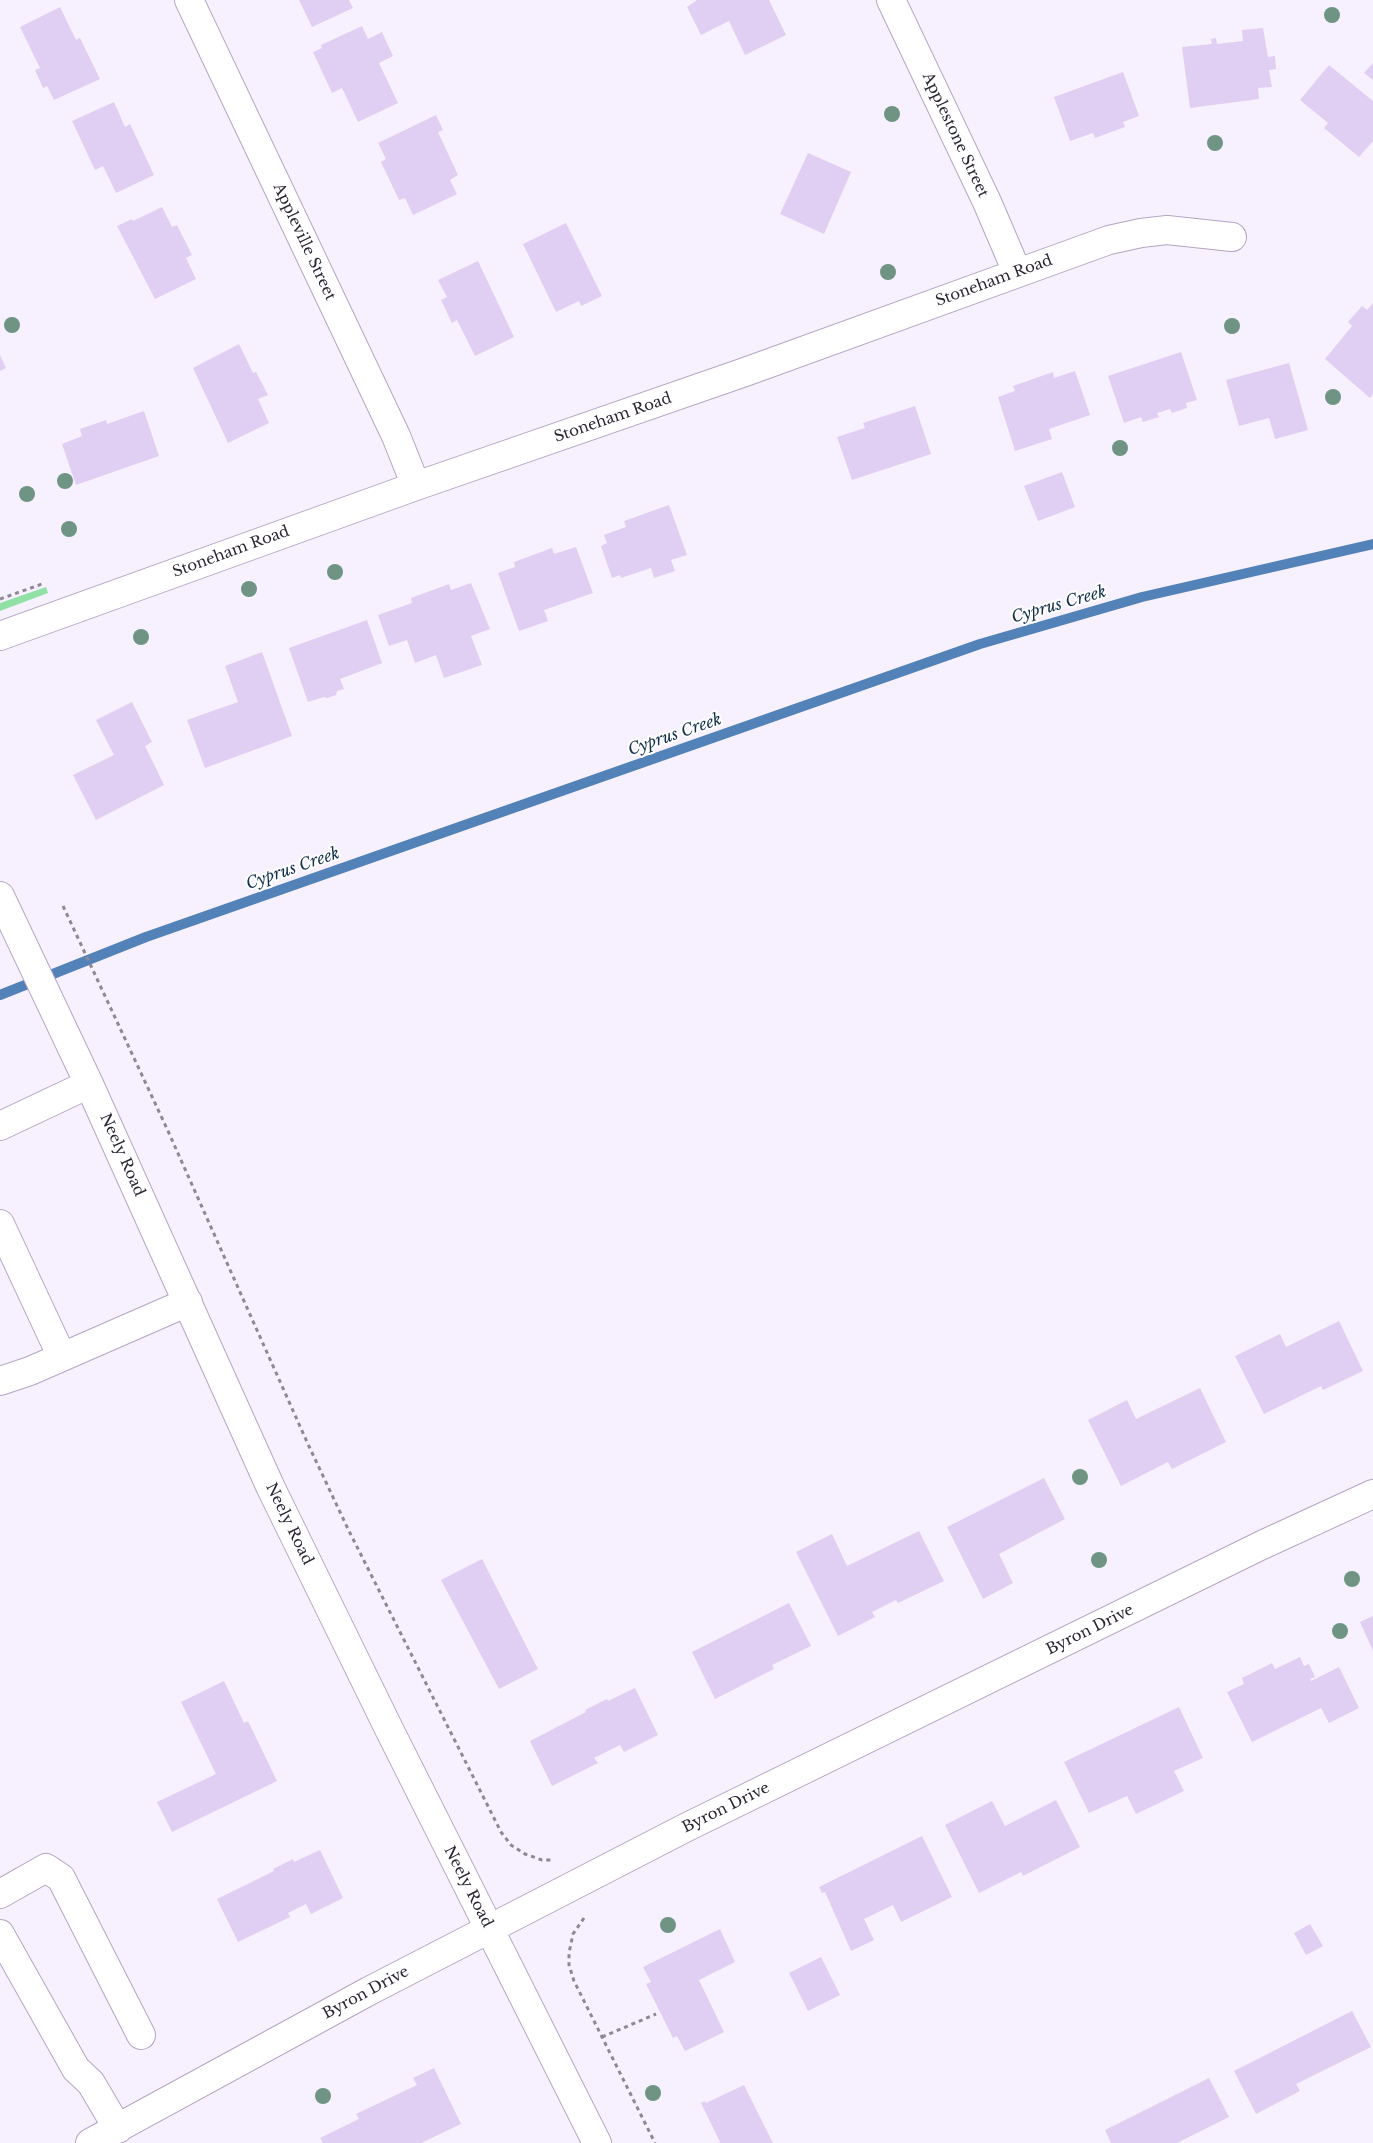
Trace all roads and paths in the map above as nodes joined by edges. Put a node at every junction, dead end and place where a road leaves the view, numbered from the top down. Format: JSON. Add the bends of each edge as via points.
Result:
{"nodes":[{"id":1,"x":189,"y":0,"type":"edge"},
{"id":2,"x":891,"y":0,"type":"edge"},
{"id":3,"x":1232,"y":237,"type":"dead end"},
{"id":4,"x":1017,"y":272,"type":"junction"},
{"id":5,"x":416,"y":486,"type":"junction"},
{"id":6,"x":42,"y":584,"type":"dead end"},
{"id":7,"x":0,"y":599,"type":"edge"},
{"id":8,"x":0,"y":636,"type":"edge"},
{"id":9,"x":63,"y":906,"type":"dead end"},
{"id":10,"x":6,"y":907,"type":"edge"},
{"id":11,"x":89,"y":1084,"type":"junction"},
{"id":12,"x":0,"y":1126,"type":"edge"},
{"id":13,"x":0,"y":1224,"type":"edge"},
{"id":14,"x":188,"y":1302,"type":"junction"},
{"id":15,"x":62,"y":1357,"type":"junction"},
{"id":16,"x":0,"y":1381,"type":"edge"},
{"id":17,"x":1373,"y":1494,"type":"edge"},
{"id":18,"x":557,"y":1860,"type":"dead end"},
{"id":19,"x":0,"y":1894,"type":"edge"},
{"id":20,"x":590,"y":1912,"type":"dead end"},
{"id":21,"x":490,"y":1929,"type":"junction"},
{"id":22,"x":0,"y":1934,"type":"edge"},
{"id":23,"x":656,"y":2014,"type":"dead end"},
{"id":24,"x":141,"y":2035,"type":"dead end"},
{"id":25,"x":602,"y":2037,"type":"junction"},
{"id":26,"x":118,"y":2129,"type":"junction"},
{"id":27,"x":90,"y":2143,"type":"edge"},
{"id":28,"x":597,"y":2143,"type":"edge"},
{"id":29,"x":655,"y":2143,"type":"edge"}],
"edges":[{"from":1,"to":5,"type":"street","name":"Appleville Street","via":[[396,436]]},
{"from":2,"to":4,"type":"street","name":"Applestone Street"},
{"from":3,"to":4,"type":"street","name":"Stoneham Road","via":[[1167,230],[1141,233],[1109,240]]},
{"from":4,"to":5,"type":"street","name":"Stoneham Road","via":[[745,372]]},
{"from":5,"to":8,"type":"street","name":"Stoneham Road"},
{"from":6,"to":7,"type":"path"},
{"from":9,"to":18,"type":"path","via":[[348,1529],[500,1832],[525,1854],[542,1860]]},
{"from":10,"to":11,"type":"street","name":"Neely Road"},
{"from":11,"to":12,"type":"street"},
{"from":11,"to":14,"type":"street","name":"Neely Road"},
{"from":13,"to":15,"type":"street"},
{"from":14,"to":15,"type":"street"},
{"from":14,"to":21,"type":"street","name":"Neely Road","via":[[270,1486]]},
{"from":15,"to":16,"type":"street"},
{"from":17,"to":21,"type":"street","name":"Byron Drive","via":[[734,1803]]},
{"from":19,"to":24,"type":"street","via":[[46,1868],[61,1878]]},
{"from":20,"to":25,"type":"path","via":[[573,1934],[569,1965]]},
{"from":21,"to":26,"type":"street","name":"Byron Drive","via":[[369,1991]]},
{"from":21,"to":28,"type":"street","name":"Neely Road"},
{"from":22,"to":26,"type":"street","via":[[76,2069],[91,2083]]},
{"from":23,"to":25,"type":"path"},
{"from":25,"to":29,"type":"path"},
{"from":26,"to":27,"type":"street","name":"Byron Drive"}]}
